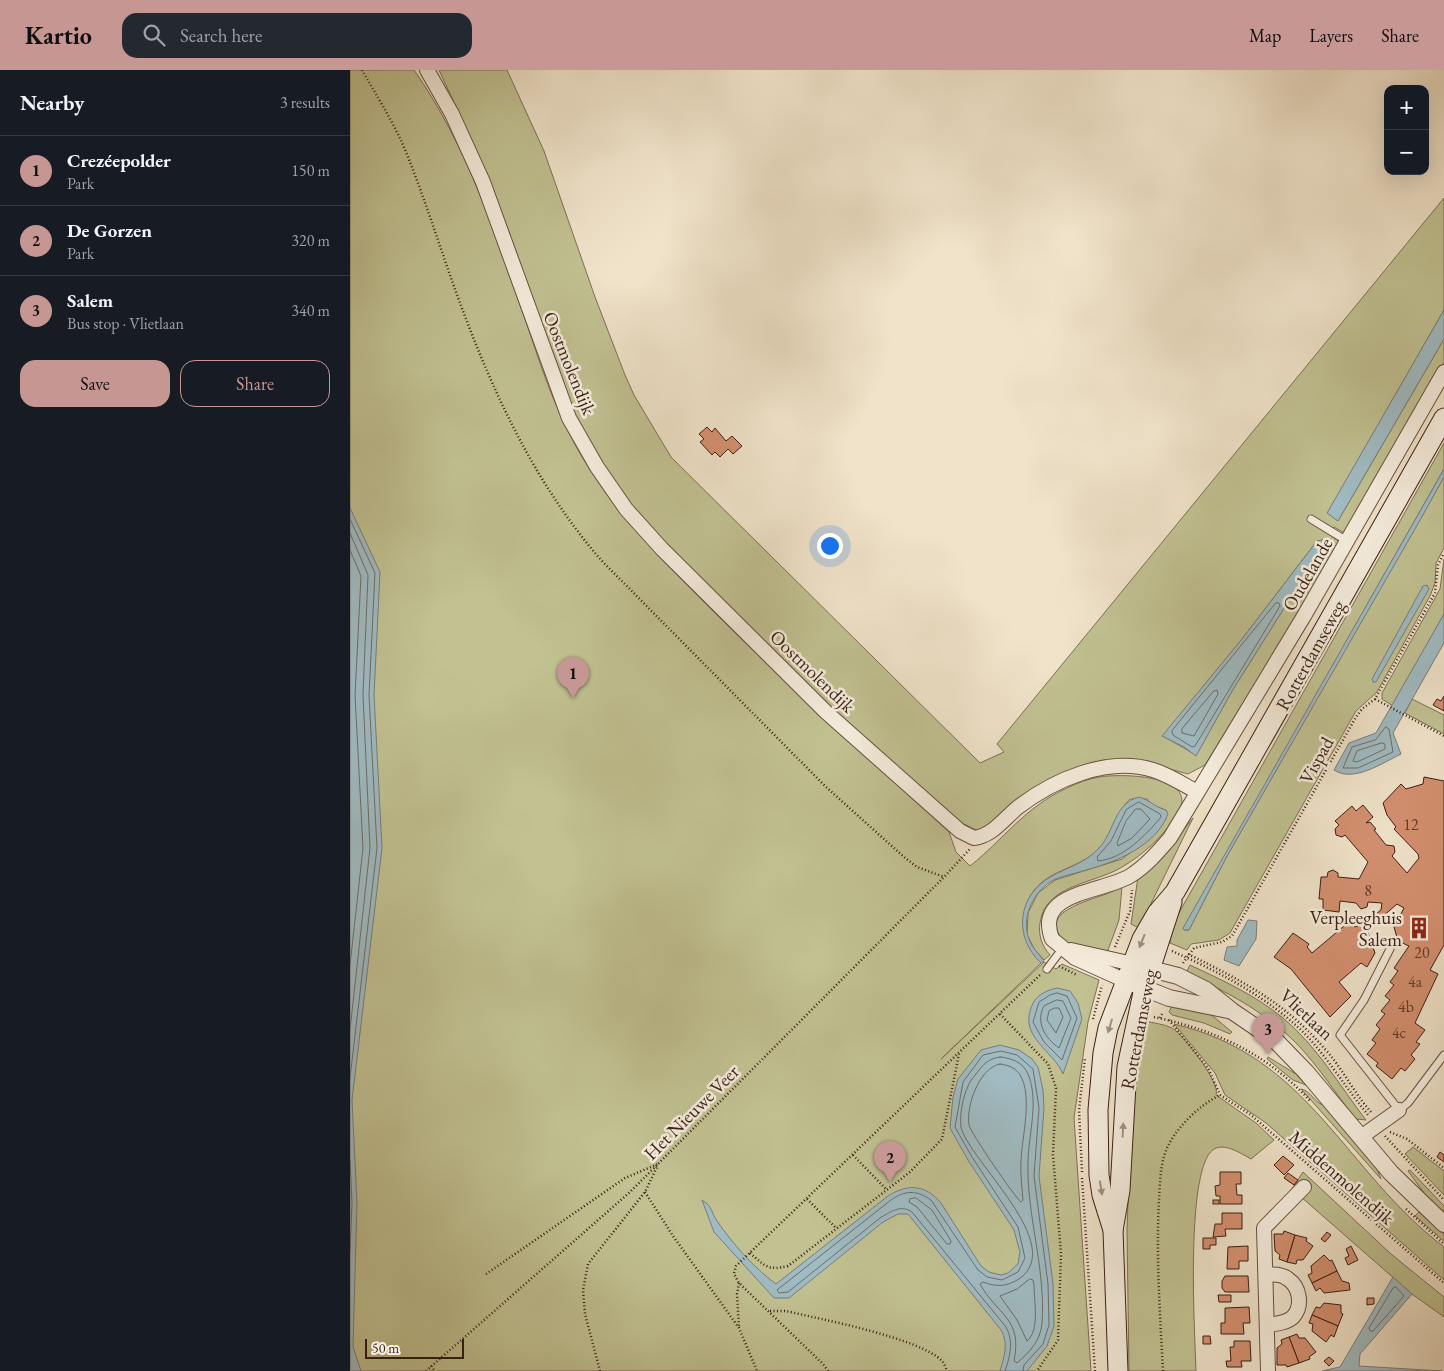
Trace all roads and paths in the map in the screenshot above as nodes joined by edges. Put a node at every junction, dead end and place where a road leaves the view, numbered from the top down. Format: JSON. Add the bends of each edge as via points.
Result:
{"nodes":[{"id":1,"x":362,"y":70,"type":"edge"},
{"id":2,"x":430,"y":73,"type":"edge"},
{"id":3,"x":1444,"y":372,"type":"edge"},
{"id":4,"x":1444,"y":418,"type":"edge"},
{"id":5,"x":1311,"y":519,"type":"dead end"},
{"id":6,"x":1348,"y":541,"type":"junction"},
{"id":7,"x":1444,"y":552,"type":"edge"},
{"id":8,"x":1375,"y":699,"type":"junction"},
{"id":9,"x":1444,"y":736,"type":"edge"},
{"id":10,"x":1198,"y":792,"type":"junction"},
{"id":11,"x":963,"y":858,"type":"dead end"},
{"id":12,"x":1129,"y":876,"type":"junction"},
{"id":13,"x":944,"y":877,"type":"junction"},
{"id":14,"x":1122,"y":930,"type":"dead end"},
{"id":15,"x":1062,"y":949,"type":"junction"},
{"id":16,"x":1390,"y":949,"type":"dead end"},
{"id":17,"x":1188,"y":954,"type":"junction"},
{"id":18,"x":1047,"y":969,"type":"joint"},
{"id":19,"x":1136,"y":971,"type":"junction"},
{"id":20,"x":1102,"y":986,"type":"dead end"},
{"id":21,"x":1144,"y":988,"type":"junction"},
{"id":22,"x":1097,"y":1004,"type":"dead end"},
{"id":23,"x":1232,"y":1011,"type":"junction"},
{"id":24,"x":1000,"y":1014,"type":"junction"},
{"id":25,"x":1160,"y":1018,"type":"dead end"},
{"id":26,"x":1168,"y":1020,"type":"junction"},
{"id":27,"x":960,"y":1052,"type":"junction"},
{"id":28,"x":1444,"y":1055,"type":"edge"},
{"id":29,"x":1296,"y":1086,"type":"dead end"},
{"id":30,"x":1220,"y":1095,"type":"junction"},
{"id":31,"x":1399,"y":1110,"type":"junction"},
{"id":32,"x":1379,"y":1125,"type":"junction"},
{"id":33,"x":1361,"y":1137,"type":"junction"},
{"id":34,"x":852,"y":1155,"type":"junction"},
{"id":35,"x":659,"y":1163,"type":"junction"},
{"id":36,"x":1444,"y":1168,"type":"edge"},
{"id":37,"x":1304,"y":1187,"type":"dead end"},
{"id":38,"x":886,"y":1189,"type":"junction"},
{"id":39,"x":645,"y":1192,"type":"junction"},
{"id":40,"x":807,"y":1199,"type":"junction"},
{"id":41,"x":1444,"y":1200,"type":"edge"},
{"id":42,"x":1444,"y":1224,"type":"edge"},
{"id":43,"x":836,"y":1228,"type":"junction"},
{"id":44,"x":1113,"y":1230,"type":"junction"},
{"id":45,"x":749,"y":1254,"type":"junction"},
{"id":46,"x":486,"y":1274,"type":"dead end"},
{"id":47,"x":1266,"y":1275,"type":"junction"},
{"id":48,"x":739,"y":1283,"type":"junction"},
{"id":49,"x":1444,"y":1284,"type":"edge"},
{"id":50,"x":770,"y":1311,"type":"junction"},
{"id":51,"x":1267,"y":1325,"type":"junction"},
{"id":52,"x":739,"y":1328,"type":"junction"},
{"id":53,"x":432,"y":1366,"type":"junction"},
{"id":54,"x":426,"y":1371,"type":"edge"},
{"id":55,"x":435,"y":1371,"type":"edge"},
{"id":56,"x":600,"y":1371,"type":"edge"},
{"id":57,"x":757,"y":1371,"type":"edge"},
{"id":58,"x":828,"y":1371,"type":"edge"},
{"id":59,"x":947,"y":1371,"type":"edge"},
{"id":60,"x":1037,"y":1371,"type":"edge"},
{"id":61,"x":1118,"y":1371,"type":"edge"},
{"id":62,"x":1163,"y":1371,"type":"edge"},
{"id":63,"x":1268,"y":1371,"type":"edge"}],
"edges":[{"from":1,"to":13,"type":"path","via":[[408,155],[491,382],[540,477],[574,529],[833,793],[904,857]]},
{"from":2,"to":10,"type":"street","name":"Oostmolendijk","via":[[483,182],[569,418],[597,467],[626,509],[662,549],[826,712],[960,831],[974,838],[989,834],[1045,789],[1078,774],[1102,768],[1128,766],[1152,769]]},
{"from":3,"to":6,"type":"street","name":"Oudelande"},
{"from":4,"to":19,"type":"main road","name":"Rotterdamseweg","via":[[1176,892],[1157,913],[1146,932]]},
{"from":5,"to":6,"type":"lane"},
{"from":6,"to":10,"type":"street","name":"Oudelande"},
{"from":7,"to":8,"type":"path","name":"Vispad","via":[[1438,565],[1435,593]]},
{"from":8,"to":9,"type":"path"},
{"from":8,"to":17,"type":"path","name":"Vispad","via":[[1356,717],[1232,936],[1222,942],[1202,945]]},
{"from":10,"to":12,"type":"street","via":[[1170,838]]},
{"from":11,"to":13,"type":"path","name":"Het Nieuwe Veer"},
{"from":12,"to":14,"type":"path","via":[[1132,890],[1130,911]]},
{"from":12,"to":15,"type":"street","via":[[1061,901],[1054,907],[1049,932]]},
{"from":13,"to":35,"type":"path","name":"Het Nieuwe Veer"},
{"from":15,"to":18,"type":"lane"},
{"from":15,"to":19,"type":"street"},
{"from":16,"to":31,"type":"lane","name":"Vlietlaan","via":[[1364,1000],[1340,1035]]},
{"from":17,"to":32,"type":"path","via":[[1252,986],[1304,1026],[1331,1056]]},
{"from":17,"to":32,"type":"path","name":"Vlietlaan","via":[[1186,958],[1251,992],[1305,1034]]},
{"from":18,"to":24,"type":"path"},
{"from":19,"to":21,"type":"main road","name":"Rotterdamseweg"},
{"from":19,"to":23,"type":"street","via":[[1178,976]]},
{"from":19,"to":44,"type":"main road","name":"Rotterdamseweg","one_way":true,"via":[[1107,1036],[1098,1110],[1099,1175]]},
{"from":20,"to":22,"type":"path"},
{"from":21,"to":23,"type":"street","via":[[1169,998]]},
{"from":44,"to":21,"type":"main road","name":"Rotterdamseweg","one_way":true,"via":[[1120,1190],[1127,1067]]},
{"from":23,"to":33,"type":"street","via":[[1276,1041]]},
{"from":24,"to":27,"type":"path"},
{"from":24,"to":60,"type":"path","via":[[1048,1064],[1056,1088],[1053,1155],[1061,1254],[1058,1340]]},
{"from":25,"to":26,"type":"path"},
{"from":26,"to":29,"type":"path","via":[[1234,1042]]},
{"from":26,"to":30,"type":"path","via":[[1208,1068]]},
{"from":27,"to":34,"type":"path"},
{"from":27,"to":38,"type":"path","via":[[942,1140],[910,1172]]},
{"from":28,"to":31,"type":"lane","via":[[1408,1103]]},
{"from":30,"to":49,"type":"path","name":"Middenmolendijk","via":[[1251,1115]]},
{"from":30,"to":62,"type":"path","via":[[1207,1101],[1180,1128],[1168,1145],[1160,1180],[1158,1224]]},
{"from":31,"to":32,"type":"street"},
{"from":32,"to":33,"type":"street"},
{"from":32,"to":36,"type":"path","via":[[1407,1139]]},
{"from":32,"to":41,"type":"path","name":"Vlietlaan"},
{"from":33,"to":42,"type":"street","via":[[1391,1174]]},
{"from":34,"to":38,"type":"path"},
{"from":34,"to":40,"type":"path"},
{"from":35,"to":39,"type":"path"},
{"from":35,"to":46,"type":"path","via":[[625,1178]]},
{"from":35,"to":53,"type":"path","name":"Het Nieuwe Veer"},
{"from":37,"to":47,"type":"street","via":[[1264,1228]]},
{"from":38,"to":43,"type":"path"},
{"from":39,"to":52,"type":"path"},
{"from":39,"to":56,"type":"path","via":[[588,1264],[583,1290],[585,1314]]},
{"from":40,"to":43,"type":"path"},
{"from":40,"to":45,"type":"path"},
{"from":43,"to":45,"type":"path","via":[[788,1266],[766,1267]]},
{"from":44,"to":61,"type":"main road","name":"Rotterdamseweg"},
{"from":45,"to":48,"type":"path","via":[[736,1266],[734,1274]]},
{"from":47,"to":51,"type":"street"},
{"from":47,"to":51,"type":"street","via":[[1288,1278],[1299,1297],[1298,1308],[1292,1318],[1280,1324]]},
{"from":48,"to":50,"type":"path"},
{"from":48,"to":52,"type":"path","via":[[736,1294]]},
{"from":50,"to":58,"type":"path"},
{"from":50,"to":59,"type":"path","via":[[786,1311],[885,1335],[927,1350],[943,1361]]},
{"from":51,"to":63,"type":"street"},
{"from":52,"to":57,"type":"path"},
{"from":53,"to":54,"type":"path","name":"Het Nieuwe Veer"},
{"from":53,"to":55,"type":"path"}]}
